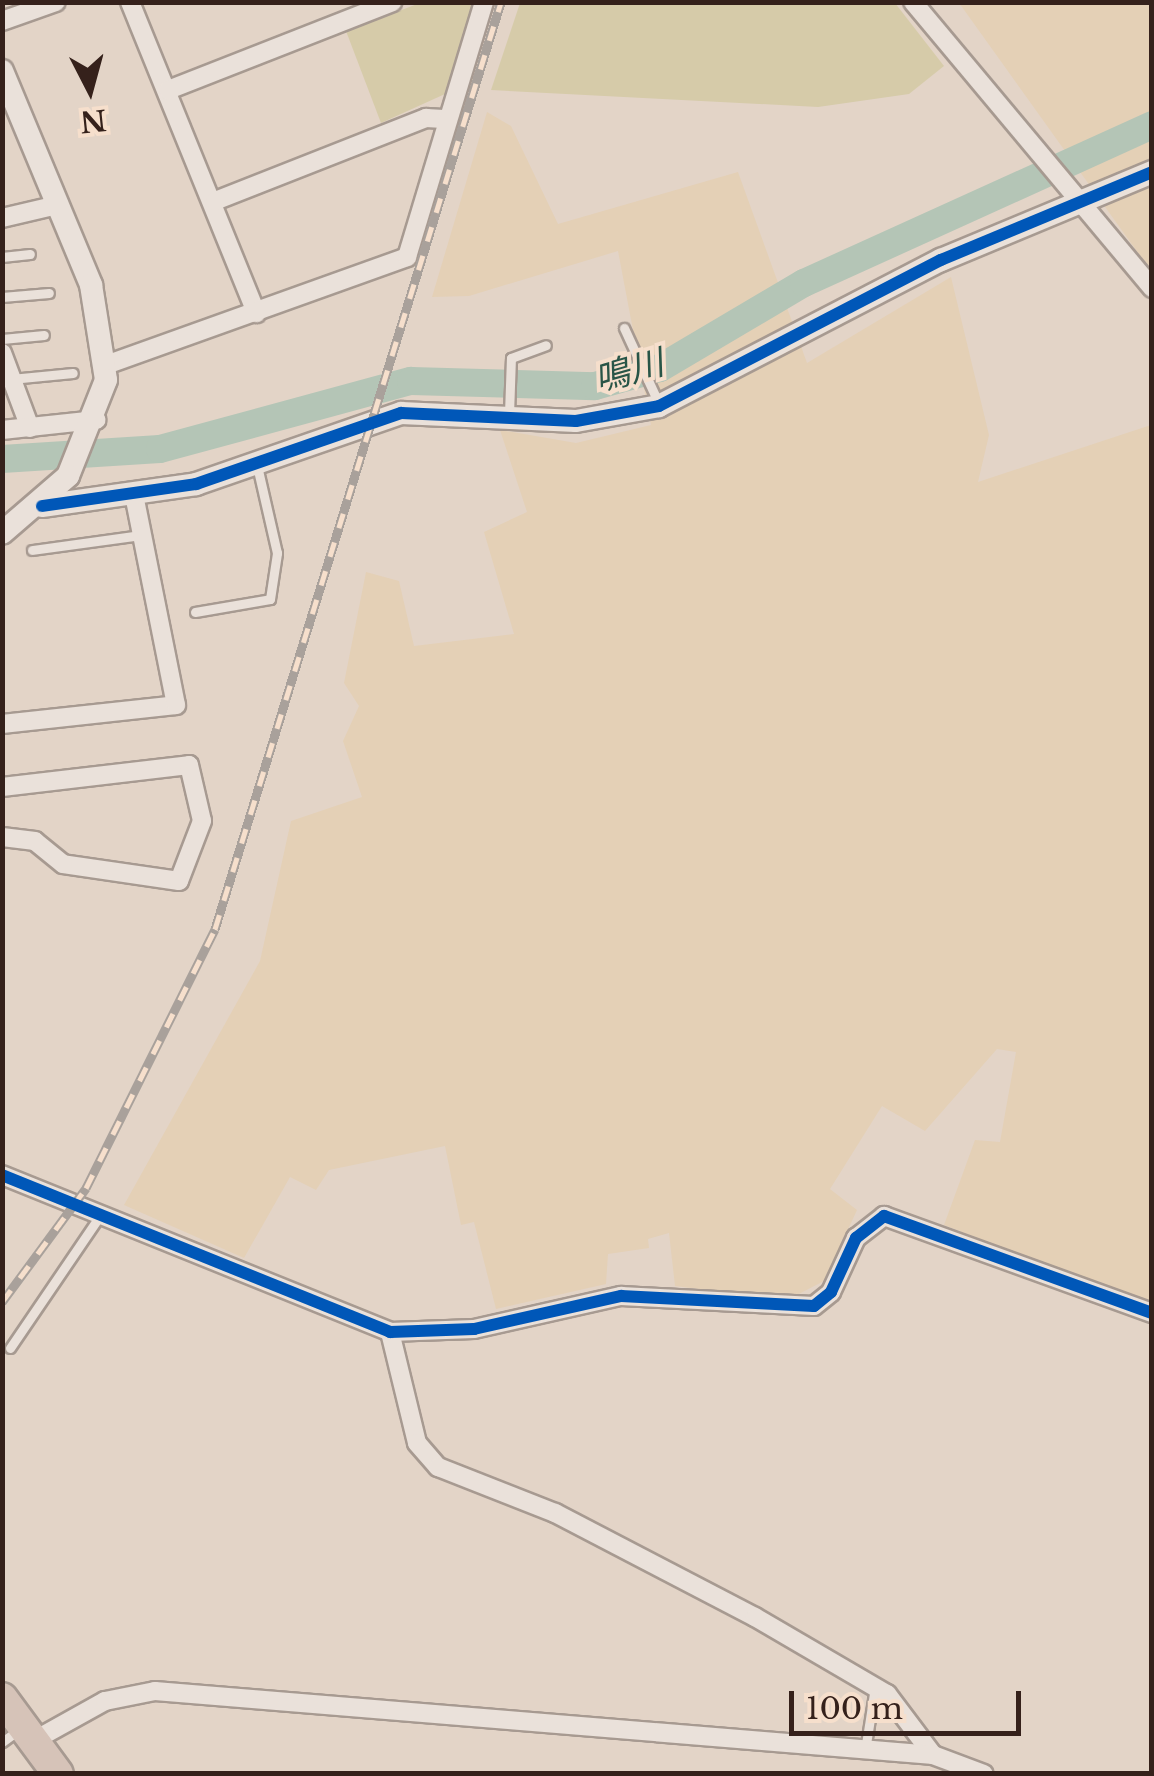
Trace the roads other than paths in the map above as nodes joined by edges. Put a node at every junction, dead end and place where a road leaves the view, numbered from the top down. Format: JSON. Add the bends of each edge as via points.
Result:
{"nodes":[{"id":1,"x":56,"y":2,"type":"edge"},
{"id":2,"x":130,"y":2,"type":"edge"},
{"id":3,"x":392,"y":2,"type":"edge"},
{"id":4,"x":484,"y":2,"type":"edge"},
{"id":5,"x":913,"y":2,"type":"edge"},
{"id":6,"x":2,"y":21,"type":"edge"},
{"id":7,"x":2,"y":71,"type":"edge"},
{"id":8,"x":168,"y":90,"type":"junction"},
{"id":9,"x":448,"y":119,"type":"junction"},
{"id":10,"x":1152,"y":172,"type":"edge"},
{"id":11,"x":215,"y":202,"type":"junction"},
{"id":12,"x":1075,"y":204,"type":"junction"},
{"id":13,"x":58,"y":205,"type":"junction"},
{"id":14,"x":2,"y":218,"type":"edge"},
{"id":15,"x":30,"y":254,"type":"dead end"},
{"id":16,"x":2,"y":256,"type":"edge"},
{"id":17,"x":1152,"y":288,"type":"edge"},
{"id":18,"x":48,"y":293,"type":"dead end"},
{"id":19,"x":2,"y":297,"type":"edge"},
{"id":20,"x":256,"y":313,"type":"junction"},
{"id":21,"x":624,"y":328,"type":"dead end"},
{"id":22,"x":44,"y":335,"type":"dead end"},
{"id":23,"x":2,"y":339,"type":"edge"},
{"id":24,"x":546,"y":345,"type":"dead end"},
{"id":25,"x":2,"y":353,"type":"edge"},
{"id":26,"x":106,"y":365,"type":"junction"},
{"id":27,"x":73,"y":373,"type":"dead end"},
{"id":28,"x":8,"y":379,"type":"edge"},
{"id":29,"x":509,"y":404,"type":"junction"},
{"id":30,"x":659,"y":406,"type":"junction"},
{"id":31,"x":30,"y":428,"type":"junction"},
{"id":32,"x":2,"y":430,"type":"edge"},
{"id":33,"x":93,"y":430,"type":"junction"},
{"id":34,"x":256,"y":464,"type":"junction"},
{"id":35,"x":134,"y":494,"type":"junction"},
{"id":36,"x":42,"y":506,"type":"junction"},
{"id":37,"x":2,"y":534,"type":"edge"},
{"id":38,"x":142,"y":535,"type":"junction"},
{"id":39,"x":32,"y":550,"type":"dead end"},
{"id":40,"x":194,"y":612,"type":"dead end"},
{"id":41,"x":2,"y":724,"type":"edge"},
{"id":42,"x":2,"y":787,"type":"edge"},
{"id":43,"x":2,"y":836,"type":"edge"},
{"id":44,"x":2,"y":1175,"type":"edge"},
{"id":45,"x":102,"y":1212,"type":"junction"},
{"id":46,"x":1152,"y":1313,"type":"edge"},
{"id":47,"x":390,"y":1332,"type":"junction"},
{"id":48,"x":10,"y":1348,"type":"dead end"},
{"id":49,"x":876,"y":1686,"type":"junction"},
{"id":50,"x":2,"y":1698,"type":"edge"},
{"id":51,"x":20,"y":1737,"type":"edge"},
{"id":52,"x":866,"y":1744,"type":"junction"},
{"id":53,"x":933,"y":1755,"type":"junction"},
{"id":54,"x":58,"y":1774,"type":"edge"},
{"id":55,"x":984,"y":1774,"type":"edge"}],
"edges":[{"from":1,"to":6,"type":"street"},
{"from":2,"to":8,"type":"street"},
{"from":3,"to":8,"type":"street"},
{"from":4,"to":9,"type":"street"},
{"from":5,"to":12,"type":"street"},
{"from":7,"to":13,"type":"street"},
{"from":8,"to":11,"type":"street"},
{"from":9,"to":11,"type":"street","via":[[426,118]]},
{"from":9,"to":20,"type":"street","via":[[407,257]]},
{"from":10,"to":12,"type":"street"},
{"from":11,"to":20,"type":"street"},
{"from":12,"to":17,"type":"street"},
{"from":12,"to":30,"type":"street","via":[[941,260]]},
{"from":13,"to":14,"type":"street"},
{"from":13,"to":26,"type":"street","via":[[103,324]]},
{"from":15,"to":16,"type":"lane"},
{"from":18,"to":19,"type":"lane"},
{"from":20,"to":26,"type":"street"},
{"from":21,"to":30,"type":"lane"},
{"from":22,"to":23,"type":"lane"},
{"from":24,"to":29,"type":"lane","via":[[511,358]]},
{"from":25,"to":28,"type":"street"},
{"from":26,"to":33,"type":"street"},
{"from":27,"to":28,"type":"lane"},
{"from":28,"to":31,"type":"street"},
{"from":29,"to":30,"type":"street","via":[[576,421]]},
{"from":29,"to":34,"type":"street","via":[[400,413]]},
{"from":31,"to":32,"type":"street"},
{"from":31,"to":33,"type":"street"},
{"from":33,"to":36,"type":"street"},
{"from":34,"to":35,"type":"street"},
{"from":34,"to":40,"type":"lane","via":[[277,553],[270,599]]},
{"from":35,"to":36,"type":"street"},
{"from":35,"to":38,"type":"street"},
{"from":36,"to":37,"type":"street"},
{"from":38,"to":39,"type":"lane"},
{"from":38,"to":41,"type":"street","via":[[176,705]]},
{"from":42,"to":43,"type":"street","via":[[189,766],[202,821],[178,881],[64,864],[35,841]]},
{"from":44,"to":45,"type":"street"},
{"from":45,"to":47,"type":"street"},
{"from":45,"to":48,"type":"lane"},
{"from":46,"to":47,"type":"street","via":[[884,1216],[856,1238],[831,1292],[814,1306],[620,1296],[474,1328]]},
{"from":47,"to":49,"type":"street","via":[[417,1443],[438,1467],[634,1550]]},
{"from":49,"to":52,"type":"lane"},
{"from":49,"to":53,"type":"street","via":[[907,1712]]},
{"from":50,"to":51,"type":"highway"},
{"from":51,"to":52,"type":"street","via":[[105,1701],[155,1690]]},
{"from":51,"to":54,"type":"highway"},
{"from":52,"to":53,"type":"street"},
{"from":53,"to":55,"type":"street"}]}
